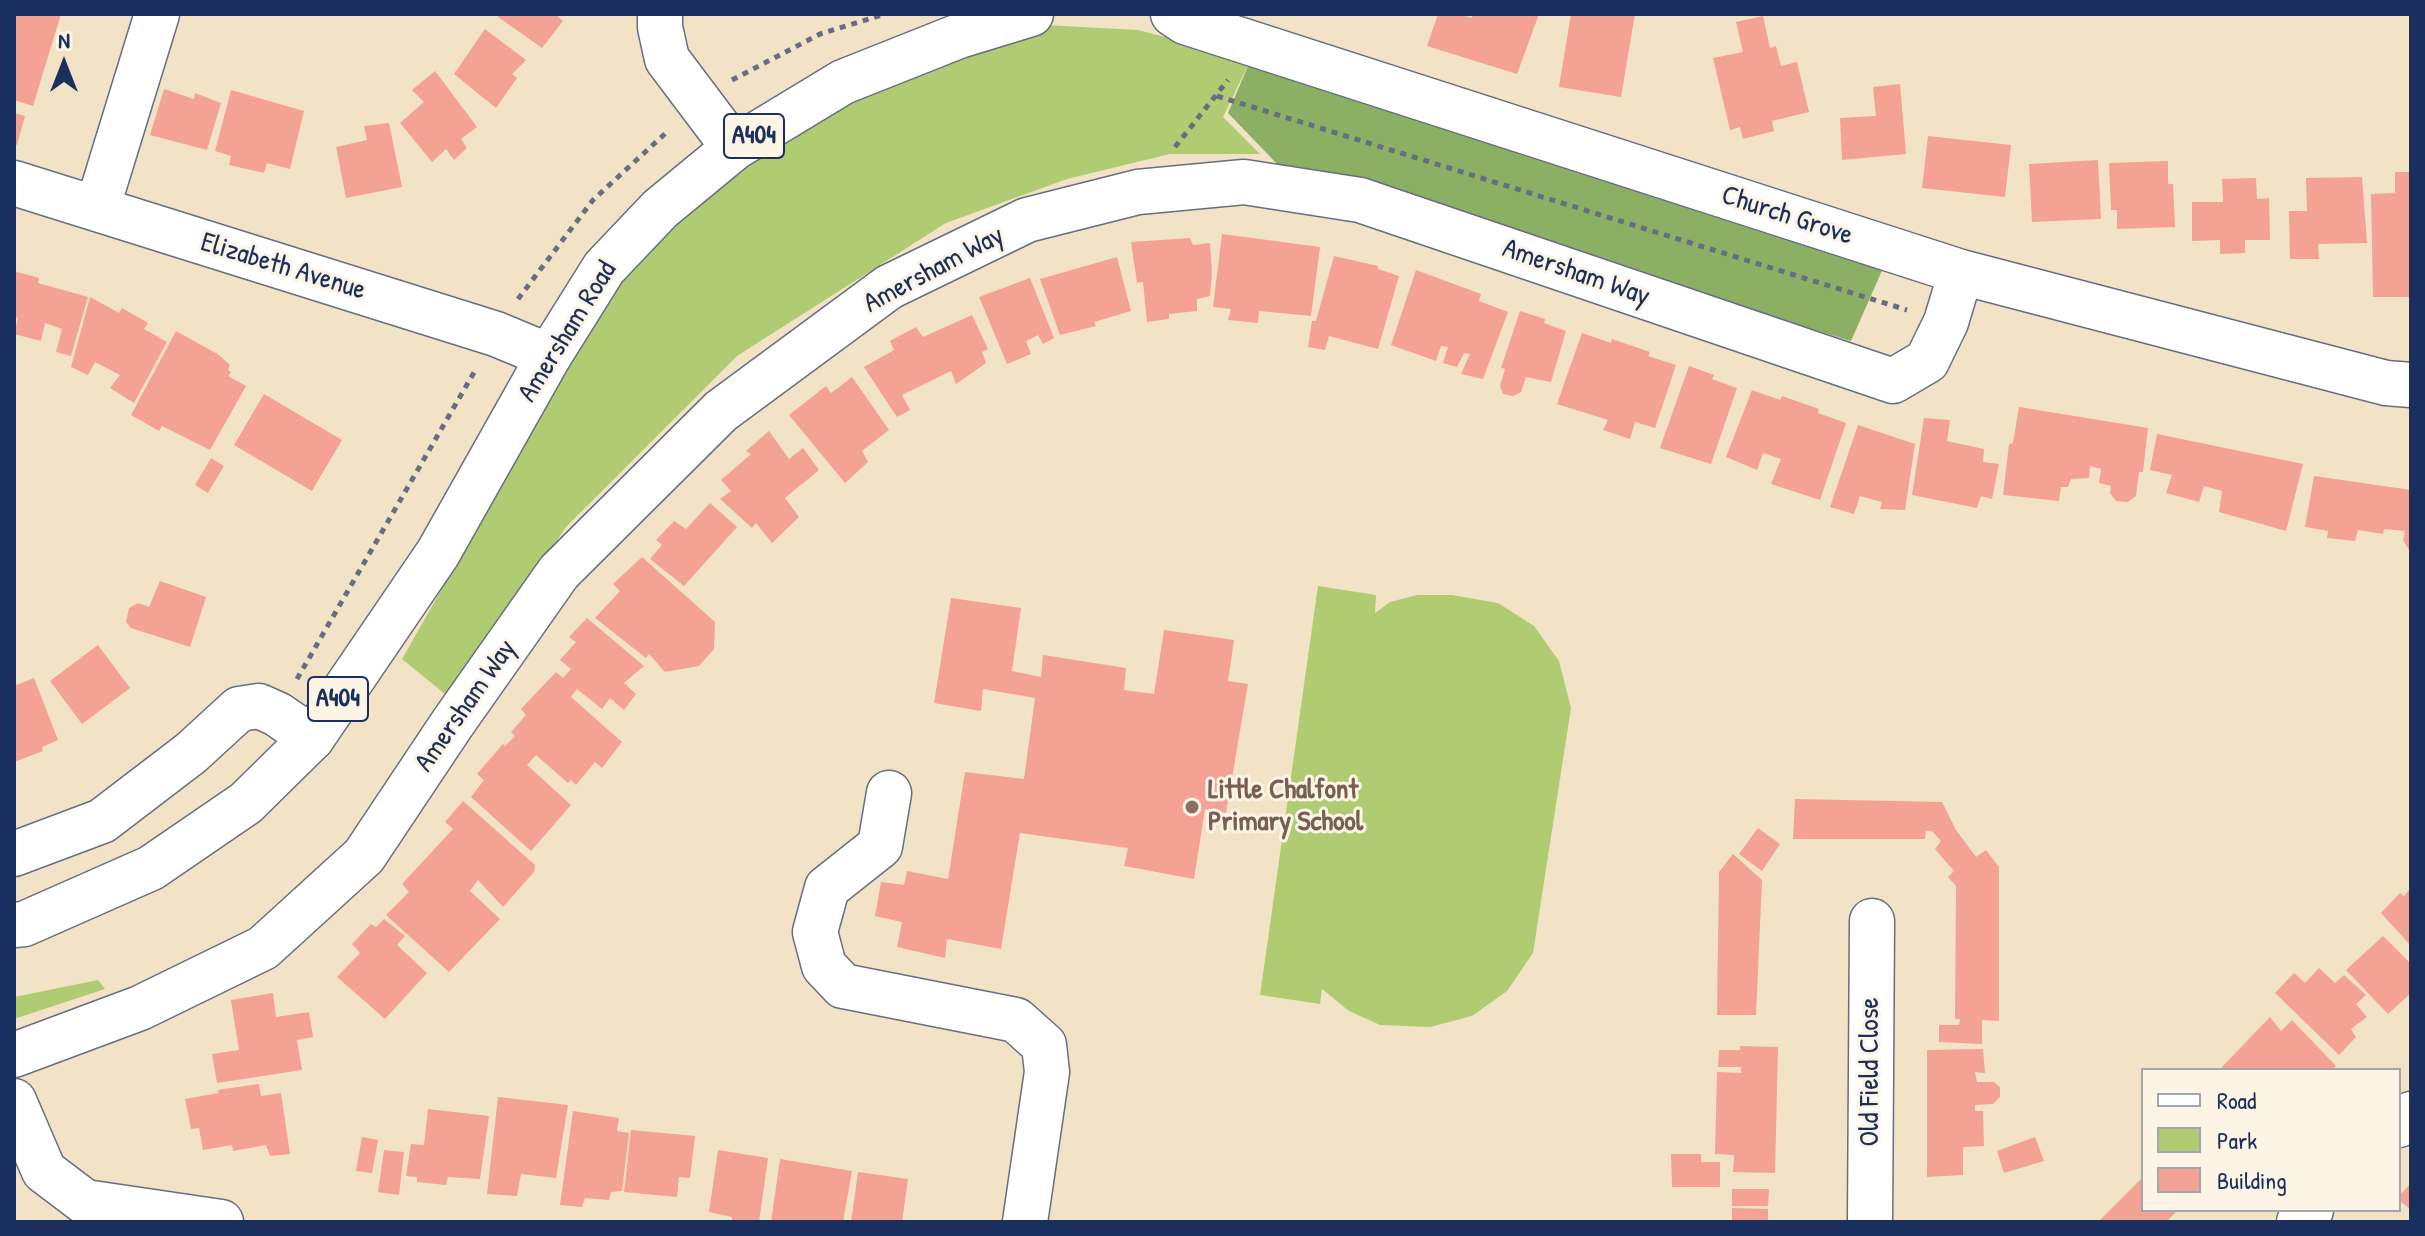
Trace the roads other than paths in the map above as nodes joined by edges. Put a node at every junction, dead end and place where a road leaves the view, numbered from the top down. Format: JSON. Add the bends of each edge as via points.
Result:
{"nodes":[{"id":1,"x":157,"y":14,"type":"edge"},
{"id":2,"x":660,"y":14,"type":"edge"},
{"id":3,"x":1031,"y":14,"type":"edge"},
{"id":4,"x":1173,"y":14,"type":"edge"},
{"id":5,"x":734,"y":148,"type":"junction"},
{"id":6,"x":14,"y":183,"type":"edge"},
{"id":7,"x":97,"y":209,"type":"junction"},
{"id":8,"x":1961,"y":272,"type":"junction"},
{"id":9,"x":549,"y":356,"type":"junction"},
{"id":10,"x":2411,"y":385,"type":"edge"},
{"id":11,"x":294,"y":726,"type":"junction"},
{"id":12,"x":889,"y":793,"type":"dead end"},
{"id":13,"x":14,"y":854,"type":"edge"},
{"id":14,"x":1872,"y":921,"type":"dead end"},
{"id":15,"x":14,"y":925,"type":"edge"},
{"id":16,"x":14,"y":1055,"type":"edge"},
{"id":17,"x":14,"y":1101,"type":"edge"},
{"id":18,"x":221,"y":1222,"type":"edge"},
{"id":19,"x":1025,"y":1222,"type":"edge"},
{"id":20,"x":1870,"y":1222,"type":"edge"}],
"edges":[{"from":1,"to":7,"type":"street"},
{"from":2,"to":5,"type":"street","via":[[667,59]]},
{"from":3,"to":5,"type":"street","name":"Amersham Road","number":"A404","via":[[843,82]]},
{"from":4,"to":8,"type":"street","name":"Church Grove"},
{"from":5,"to":9,"type":"street","name":"Amersham Road","number":"A404","via":[[660,209],[604,268]]},
{"from":6,"to":7,"type":"street","name":"Elizabeth Avenue"},
{"from":7,"to":9,"type":"street","name":"Elizabeth Avenue","via":[[496,334]]},
{"from":8,"to":10,"type":"street","name":"Church Grove","via":[[2386,383]]},
{"from":8,"to":16,"type":"street","name":"Amersham Way","via":[[1927,361],[1893,381],[1360,200],[1244,182],[1138,192],[1027,220],[889,287],[721,411],[559,572],[364,856],[263,948],[140,1008]]},
{"from":9,"to":11,"type":"street","name":"Amersham Road","number":"A404","via":[[438,553]]},
{"from":11,"to":13,"type":"street","via":[[259,706],[239,709],[102,821]]},
{"from":11,"to":15,"type":"street","name":"Amersham Road","number":"A404","via":[[246,803],[151,868]]},
{"from":12,"to":19,"type":"street","via":[[880,846],[827,888],[815,932],[824,966],[843,986],[1016,1020],[1044,1045],[1047,1072]]},
{"from":14,"to":20,"type":"street","name":"Old Field Close"},
{"from":17,"to":18,"type":"street","via":[[44,1171],[85,1202]]}]}
